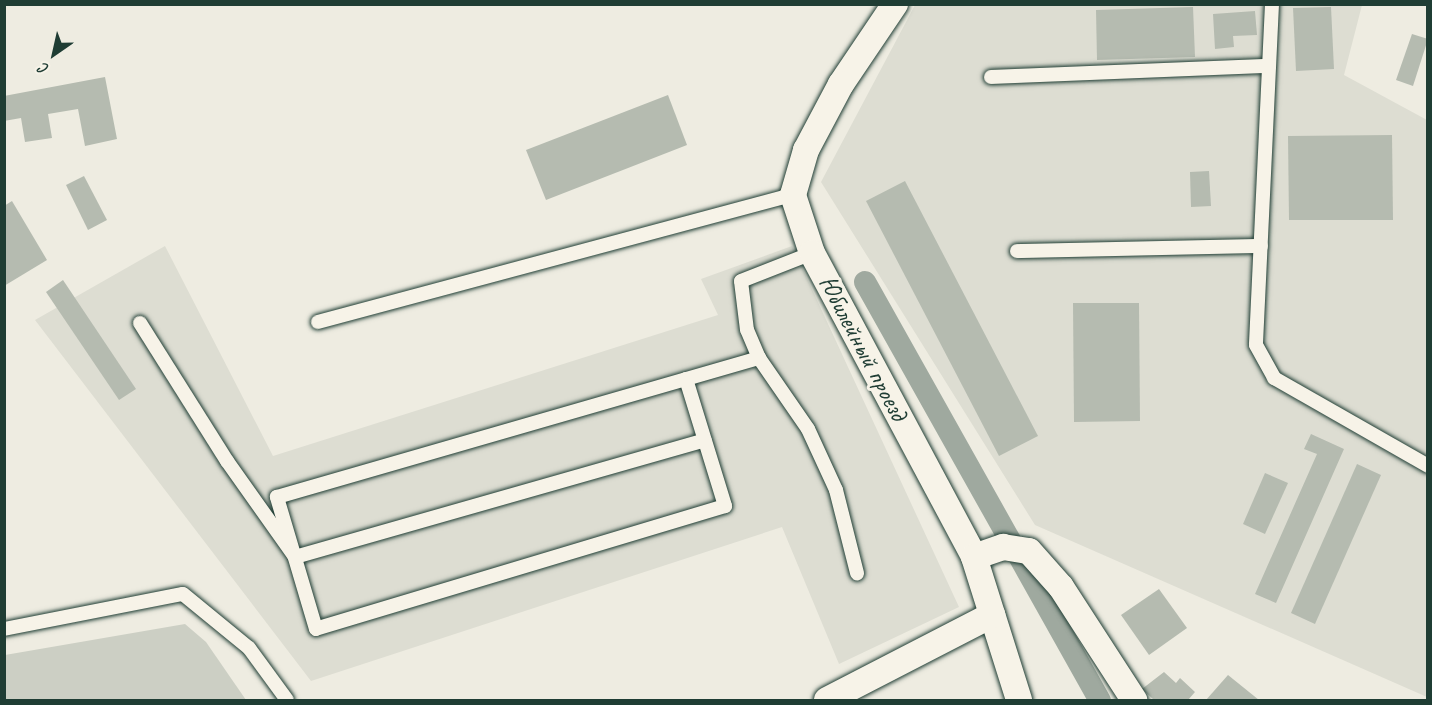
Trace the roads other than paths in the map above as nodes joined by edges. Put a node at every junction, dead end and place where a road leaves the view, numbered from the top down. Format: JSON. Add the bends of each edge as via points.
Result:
{"nodes":[{"id":1,"x":895,"y":4,"type":"edge"},
{"id":2,"x":1272,"y":4,"type":"edge"},
{"id":3,"x":1269,"y":66,"type":"junction"},
{"id":4,"x":990,"y":77,"type":"dead end"},
{"id":5,"x":793,"y":195,"type":"junction"},
{"id":6,"x":1261,"y":246,"type":"junction"},
{"id":7,"x":1017,"y":251,"type":"dead end"},
{"id":8,"x":812,"y":253,"type":"junction"},
{"id":9,"x":318,"y":322,"type":"dead end"},
{"id":10,"x":140,"y":323,"type":"dead end"},
{"id":11,"x":759,"y":358,"type":"junction"},
{"id":12,"x":686,"y":380,"type":"junction"},
{"id":13,"x":705,"y":440,"type":"junction"},
{"id":14,"x":1428,"y":466,"type":"edge"},
{"id":15,"x":295,"y":557,"type":"junction"},
{"id":16,"x":974,"y":557,"type":"junction"},
{"id":17,"x":857,"y":573,"type":"dead end"},
{"id":18,"x":992,"y":615,"type":"junction"},
{"id":19,"x":4,"y":629,"type":"edge"},
{"id":20,"x":287,"y":700,"type":"edge"},
{"id":21,"x":827,"y":700,"type":"edge"},
{"id":22,"x":1019,"y":700,"type":"edge"},
{"id":23,"x":1134,"y":700,"type":"edge"}],
"edges":[{"from":1,"to":5,"type":"street","via":[[841,84],[806,150]]},
{"from":2,"to":3,"type":"lane"},
{"from":3,"to":4,"type":"lane"},
{"from":3,"to":6,"type":"lane"},
{"from":5,"to":8,"type":"street","name":"Юбилейный проезд"},
{"from":5,"to":9,"type":"lane"},
{"from":6,"to":7,"type":"lane"},
{"from":6,"to":14,"type":"lane","via":[[1256,345],[1274,378]]},
{"from":8,"to":11,"type":"lane","via":[[741,281],[747,330]]},
{"from":8,"to":16,"type":"street","name":"Юбилейный проезд"},
{"from":10,"to":15,"type":"lane","via":[[227,461]]},
{"from":11,"to":12,"type":"lane"},
{"from":11,"to":17,"type":"lane","via":[[808,429],[827,470],[836,490]]},
{"from":12,"to":13,"type":"lane"},
{"from":12,"to":15,"type":"lane","via":[[277,497]]},
{"from":13,"to":15,"type":"lane"},
{"from":13,"to":15,"type":"lane","via":[[725,506],[316,629]]},
{"from":16,"to":18,"type":"street","name":"Юбилейный проезд"},
{"from":16,"to":23,"type":"street","via":[[1003,547],[1029,551],[1061,587]]},
{"from":18,"to":21,"type":"street"},
{"from":18,"to":22,"type":"street","name":"Юбилейный проезд"},
{"from":19,"to":20,"type":"lane","via":[[183,594],[249,648]]}]}
